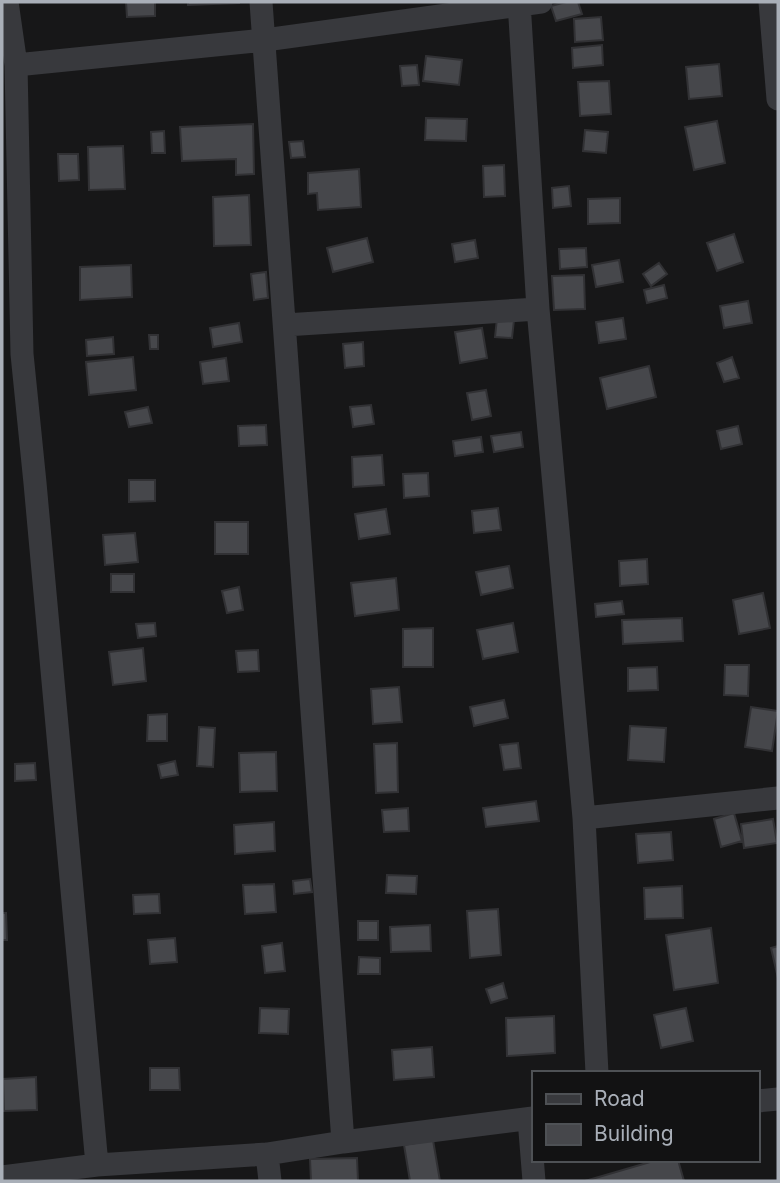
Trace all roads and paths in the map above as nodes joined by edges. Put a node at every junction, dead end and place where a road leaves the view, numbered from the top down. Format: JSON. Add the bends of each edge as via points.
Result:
{"nodes":[{"id":1,"x":7,"y":2,"type":"edge"},
{"id":2,"x":261,"y":2,"type":"edge"},
{"id":3,"x":526,"y":2,"type":"edge"},
{"id":4,"x":770,"y":2,"type":"edge"},
{"id":5,"x":265,"y":40,"type":"junction"},
{"id":6,"x":16,"y":65,"type":"junction"},
{"id":7,"x":778,"y":99,"type":"edge"},
{"id":8,"x":538,"y":309,"type":"junction"},
{"id":9,"x":285,"y":325,"type":"junction"},
{"id":10,"x":12,"y":354,"type":"edge"},
{"id":11,"x":778,"y":797,"type":"edge"},
{"id":12,"x":584,"y":818,"type":"junction"},
{"id":13,"x":597,"y":1071,"type":"edge"},
{"id":14,"x":778,"y":1099,"type":"edge"},
{"id":15,"x":759,"y":1101,"type":"edge"},
{"id":16,"x":531,"y":1119,"type":"edge"},
{"id":17,"x":532,"y":1140,"type":"edge"},
{"id":18,"x":343,"y":1142,"type":"junction"},
{"id":19,"x":267,"y":1154,"type":"junction"},
{"id":20,"x":533,"y":1162,"type":"edge"},
{"id":21,"x":97,"y":1165,"type":"junction"},
{"id":22,"x":2,"y":1177,"type":"edge"},
{"id":23,"x":270,"y":1181,"type":"edge"},
{"id":24,"x":534,"y":1181,"type":"edge"}],
"edges":[{"from":1,"to":6,"type":"street"},
{"from":2,"to":5,"type":"street"},
{"from":3,"to":5,"type":"street"},
{"from":3,"to":8,"type":"street"},
{"from":4,"to":7,"type":"street"},
{"from":5,"to":6,"type":"street"},
{"from":5,"to":9,"type":"street"},
{"from":6,"to":10,"type":"street"},
{"from":8,"to":9,"type":"street"},
{"from":8,"to":12,"type":"street"},
{"from":9,"to":18,"type":"street"},
{"from":10,"to":21,"type":"street","via":[[35,483]]},
{"from":11,"to":12,"type":"street"},
{"from":12,"to":13,"type":"street"},
{"from":14,"to":15,"type":"street"},
{"from":16,"to":17,"type":"street"},
{"from":16,"to":18,"type":"street"},
{"from":18,"to":19,"type":"street"},
{"from":19,"to":21,"type":"street"},
{"from":19,"to":23,"type":"street"},
{"from":20,"to":24,"type":"street"},
{"from":21,"to":22,"type":"street"}]}
